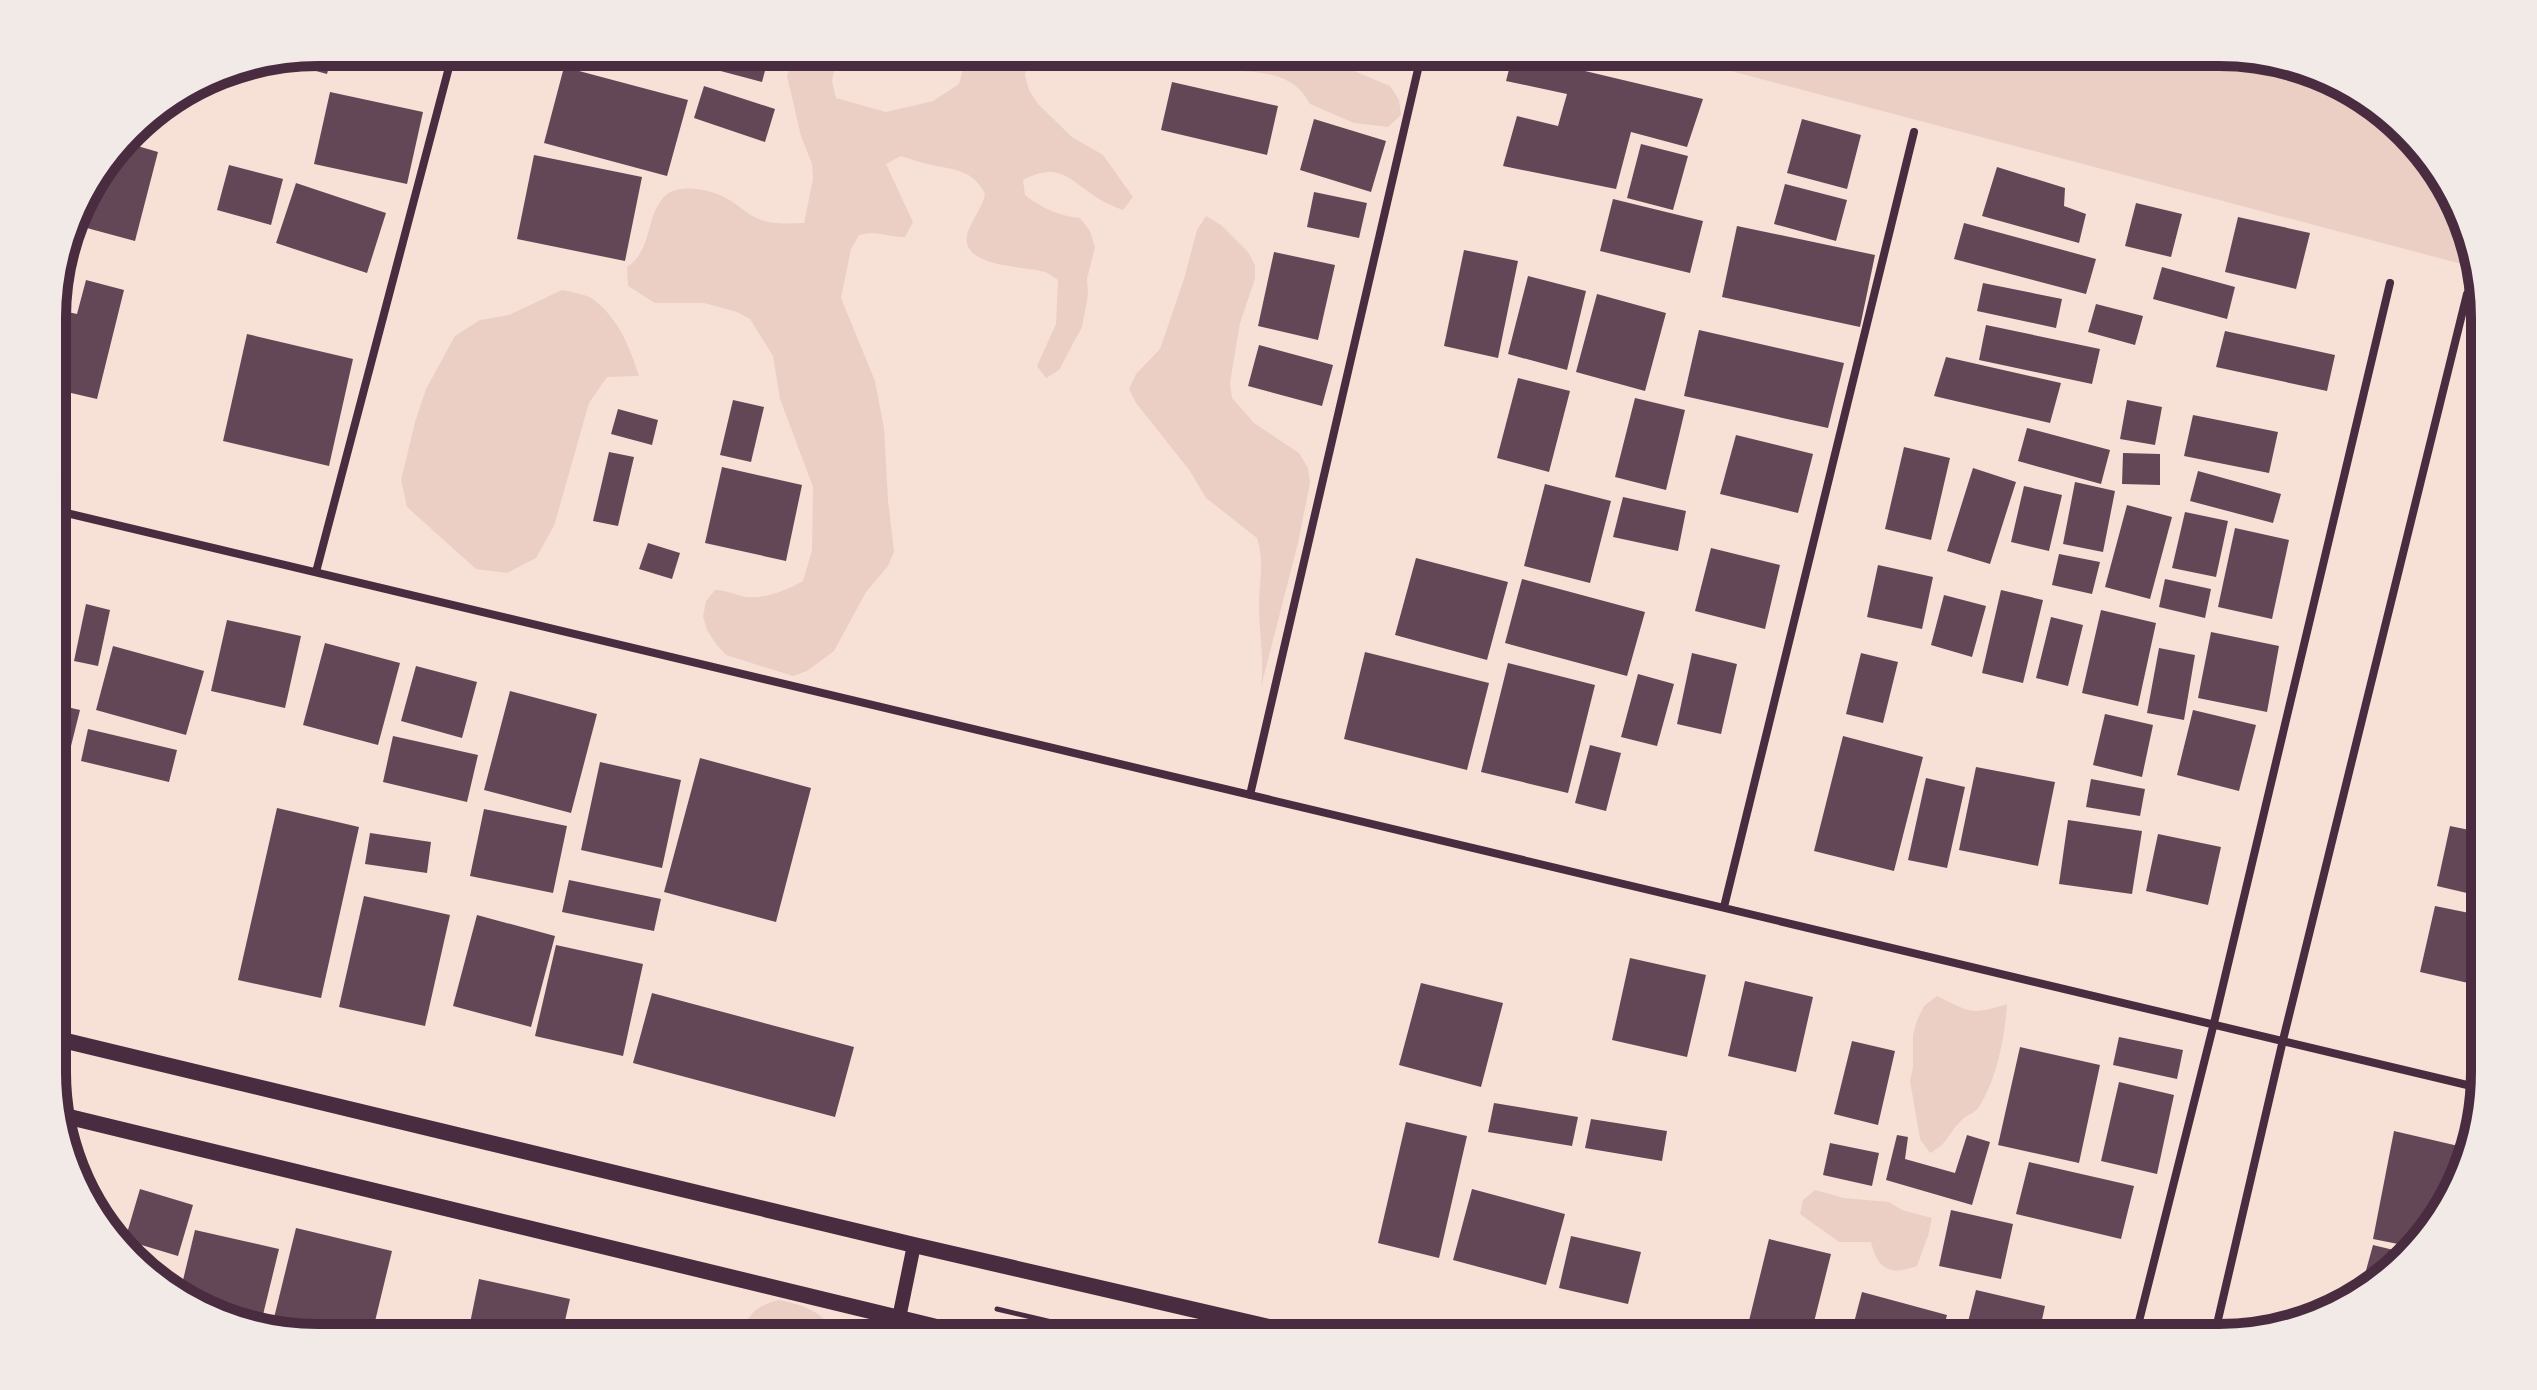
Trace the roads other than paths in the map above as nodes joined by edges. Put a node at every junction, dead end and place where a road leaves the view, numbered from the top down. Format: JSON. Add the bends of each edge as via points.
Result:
{"nodes":[{"id":1,"x":449,"y":66,"type":"edge"},
{"id":2,"x":1419,"y":66,"type":"edge"},
{"id":3,"x":1914,"y":132,"type":"dead end"},
{"id":4,"x":2390,"y":283,"type":"dead end"},
{"id":5,"x":2467,"y":294,"type":"dead end"},
{"id":6,"x":67,"y":513,"type":"edge"},
{"id":7,"x":316,"y":572,"type":"junction"},
{"id":8,"x":1250,"y":795,"type":"junction"},
{"id":9,"x":1724,"y":907,"type":"junction"},
{"id":10,"x":2214,"y":1023,"type":"junction"},
{"id":11,"x":2283,"y":1040,"type":"junction"},
{"id":12,"x":66,"y":1041,"type":"edge"},
{"id":13,"x":2470,"y":1086,"type":"edge"},
{"id":14,"x":71,"y":1117,"type":"edge"},
{"id":15,"x":914,"y":1245,"type":"junction"},
{"id":16,"x":899,"y":1318,"type":"junction"},
{"id":17,"x":2139,"y":1323,"type":"edge"},
{"id":18,"x":2217,"y":1323,"type":"edge"},
{"id":19,"x":923,"y":1324,"type":"edge"},
{"id":20,"x":1253,"y":1324,"type":"edge"}],
"edges":[{"from":1,"to":7,"type":"street"},
{"from":2,"to":8,"type":"street"},
{"from":3,"to":9,"type":"street"},
{"from":4,"to":10,"type":"street"},
{"from":5,"to":11,"type":"street"},
{"from":6,"to":7,"type":"street"},
{"from":7,"to":8,"type":"street"},
{"from":8,"to":9,"type":"street"},
{"from":9,"to":10,"type":"street"},
{"from":10,"to":11,"type":"street"},
{"from":10,"to":17,"type":"street"},
{"from":11,"to":13,"type":"street"},
{"from":11,"to":18,"type":"street"},
{"from":12,"to":15,"type":"main road"},
{"from":14,"to":16,"type":"main road"},
{"from":15,"to":16,"type":"street"},
{"from":15,"to":20,"type":"main road"},
{"from":16,"to":19,"type":"main road"}]}
